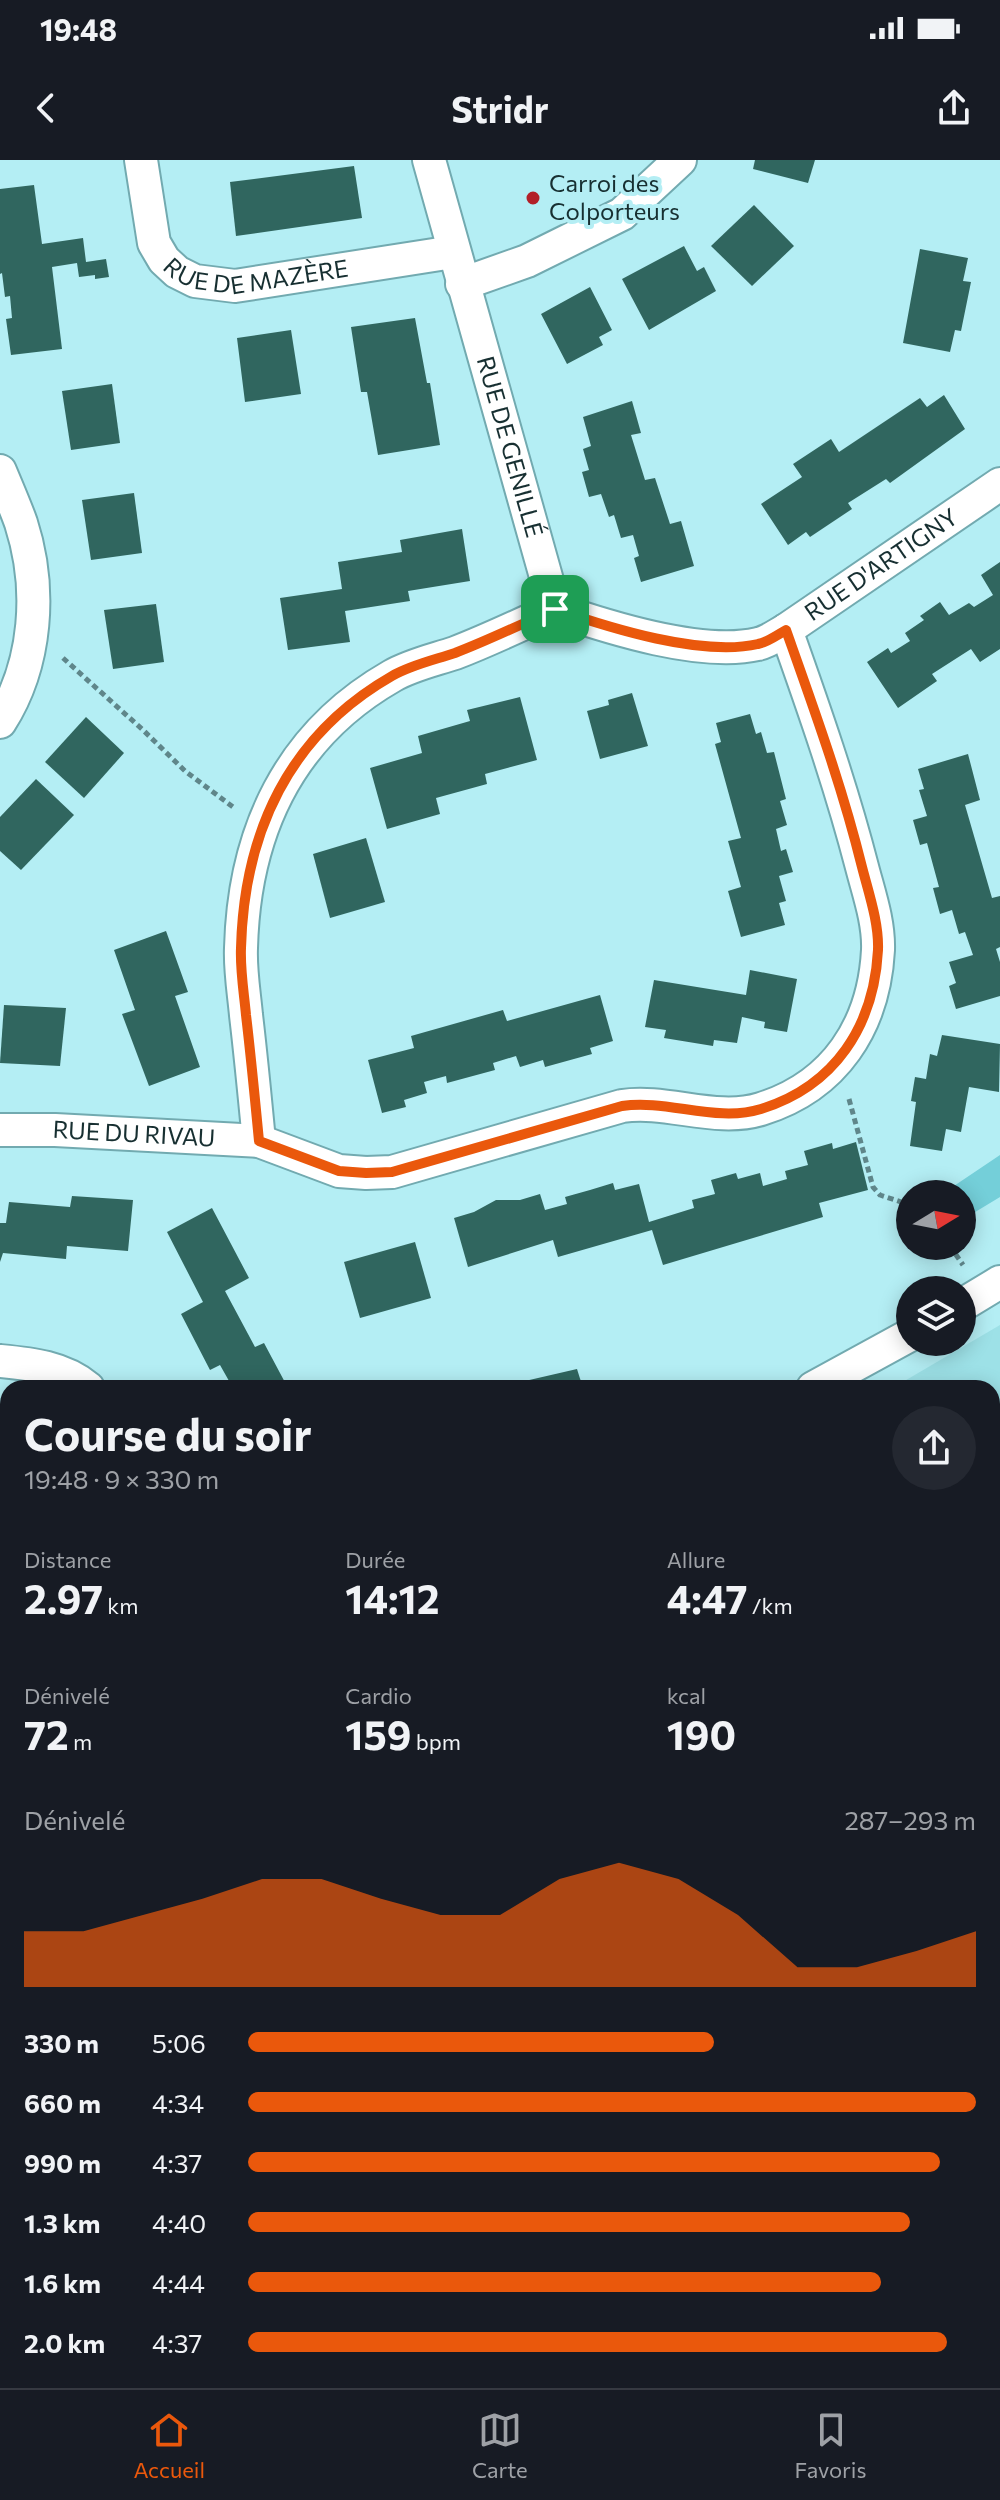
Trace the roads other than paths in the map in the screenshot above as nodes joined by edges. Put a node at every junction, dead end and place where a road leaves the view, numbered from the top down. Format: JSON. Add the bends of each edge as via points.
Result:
{"nodes":[{"id":1,"x":141,"y":160,"type":"edge"},
{"id":2,"x":429,"y":160,"type":"edge"},
{"id":3,"x":680,"y":160,"type":"edge"},
{"id":4,"x":453,"y":252,"type":"junction"},
{"id":5,"x":462,"y":284,"type":"junction"},
{"id":6,"x":0,"y":471,"type":"edge"},
{"id":7,"x":1000,"y":484,"type":"edge"},
{"id":8,"x":555,"y":609,"type":"junction"},
{"id":9,"x":786,"y":630,"type":"junction"},
{"id":10,"x":0,"y":722,"type":"edge"},
{"id":11,"x":0,"y":1130,"type":"edge"},
{"id":12,"x":259,"y":1141,"type":"junction"},
{"id":13,"x":1000,"y":1282,"type":"edge"},
{"id":14,"x":976,"y":1297,"type":"edge"},
{"id":15,"x":896,"y":1343,"type":"edge"},
{"id":16,"x":0,"y":1361,"type":"edge"},
{"id":17,"x":78,"y":1380,"type":"edge"},
{"id":18,"x":828,"y":1380,"type":"edge"}],
"edges":[{"from":1,"to":4,"type":"street","name":"RUE DE MAZÈRE","via":[[154,243],[164,260],[195,281],[235,286]]},
{"from":2,"to":4,"type":"street","name":"RUE DE GENILLÉ"},
{"from":3,"to":5,"type":"street","via":[[622,214],[527,261]]},
{"from":4,"to":5,"type":"street","name":"RUE DE GENILLÉ"},
{"from":5,"to":8,"type":"street","name":"RUE DE GENILLÉ"},
{"from":6,"to":10,"type":"street","via":[[21,522],[34,584],[28,656]]},
{"from":7,"to":9,"type":"street","name":"RUE D'ARTIGNY"},
{"from":8,"to":9,"type":"street","name":"RUE D'ARTIGNY","via":[[608,627],[711,648],[762,643]]},
{"from":8,"to":12,"type":"street","via":[[395,674],[347,705],[287,775],[252,853],[240,951]]},
{"from":9,"to":12,"type":"street","name":"RUE DU RIVAU","via":[[842,788],[878,947],[873,995],[839,1059],[788,1100],[756,1111],[639,1103],[392,1172],[339,1171]]},
{"from":11,"to":12,"type":"street","name":"RUE DU RIVAU"},
{"from":13,"to":14,"type":"street"},
{"from":15,"to":18,"type":"street"},
{"from":16,"to":17,"type":"street","via":[[47,1367]]}]}
